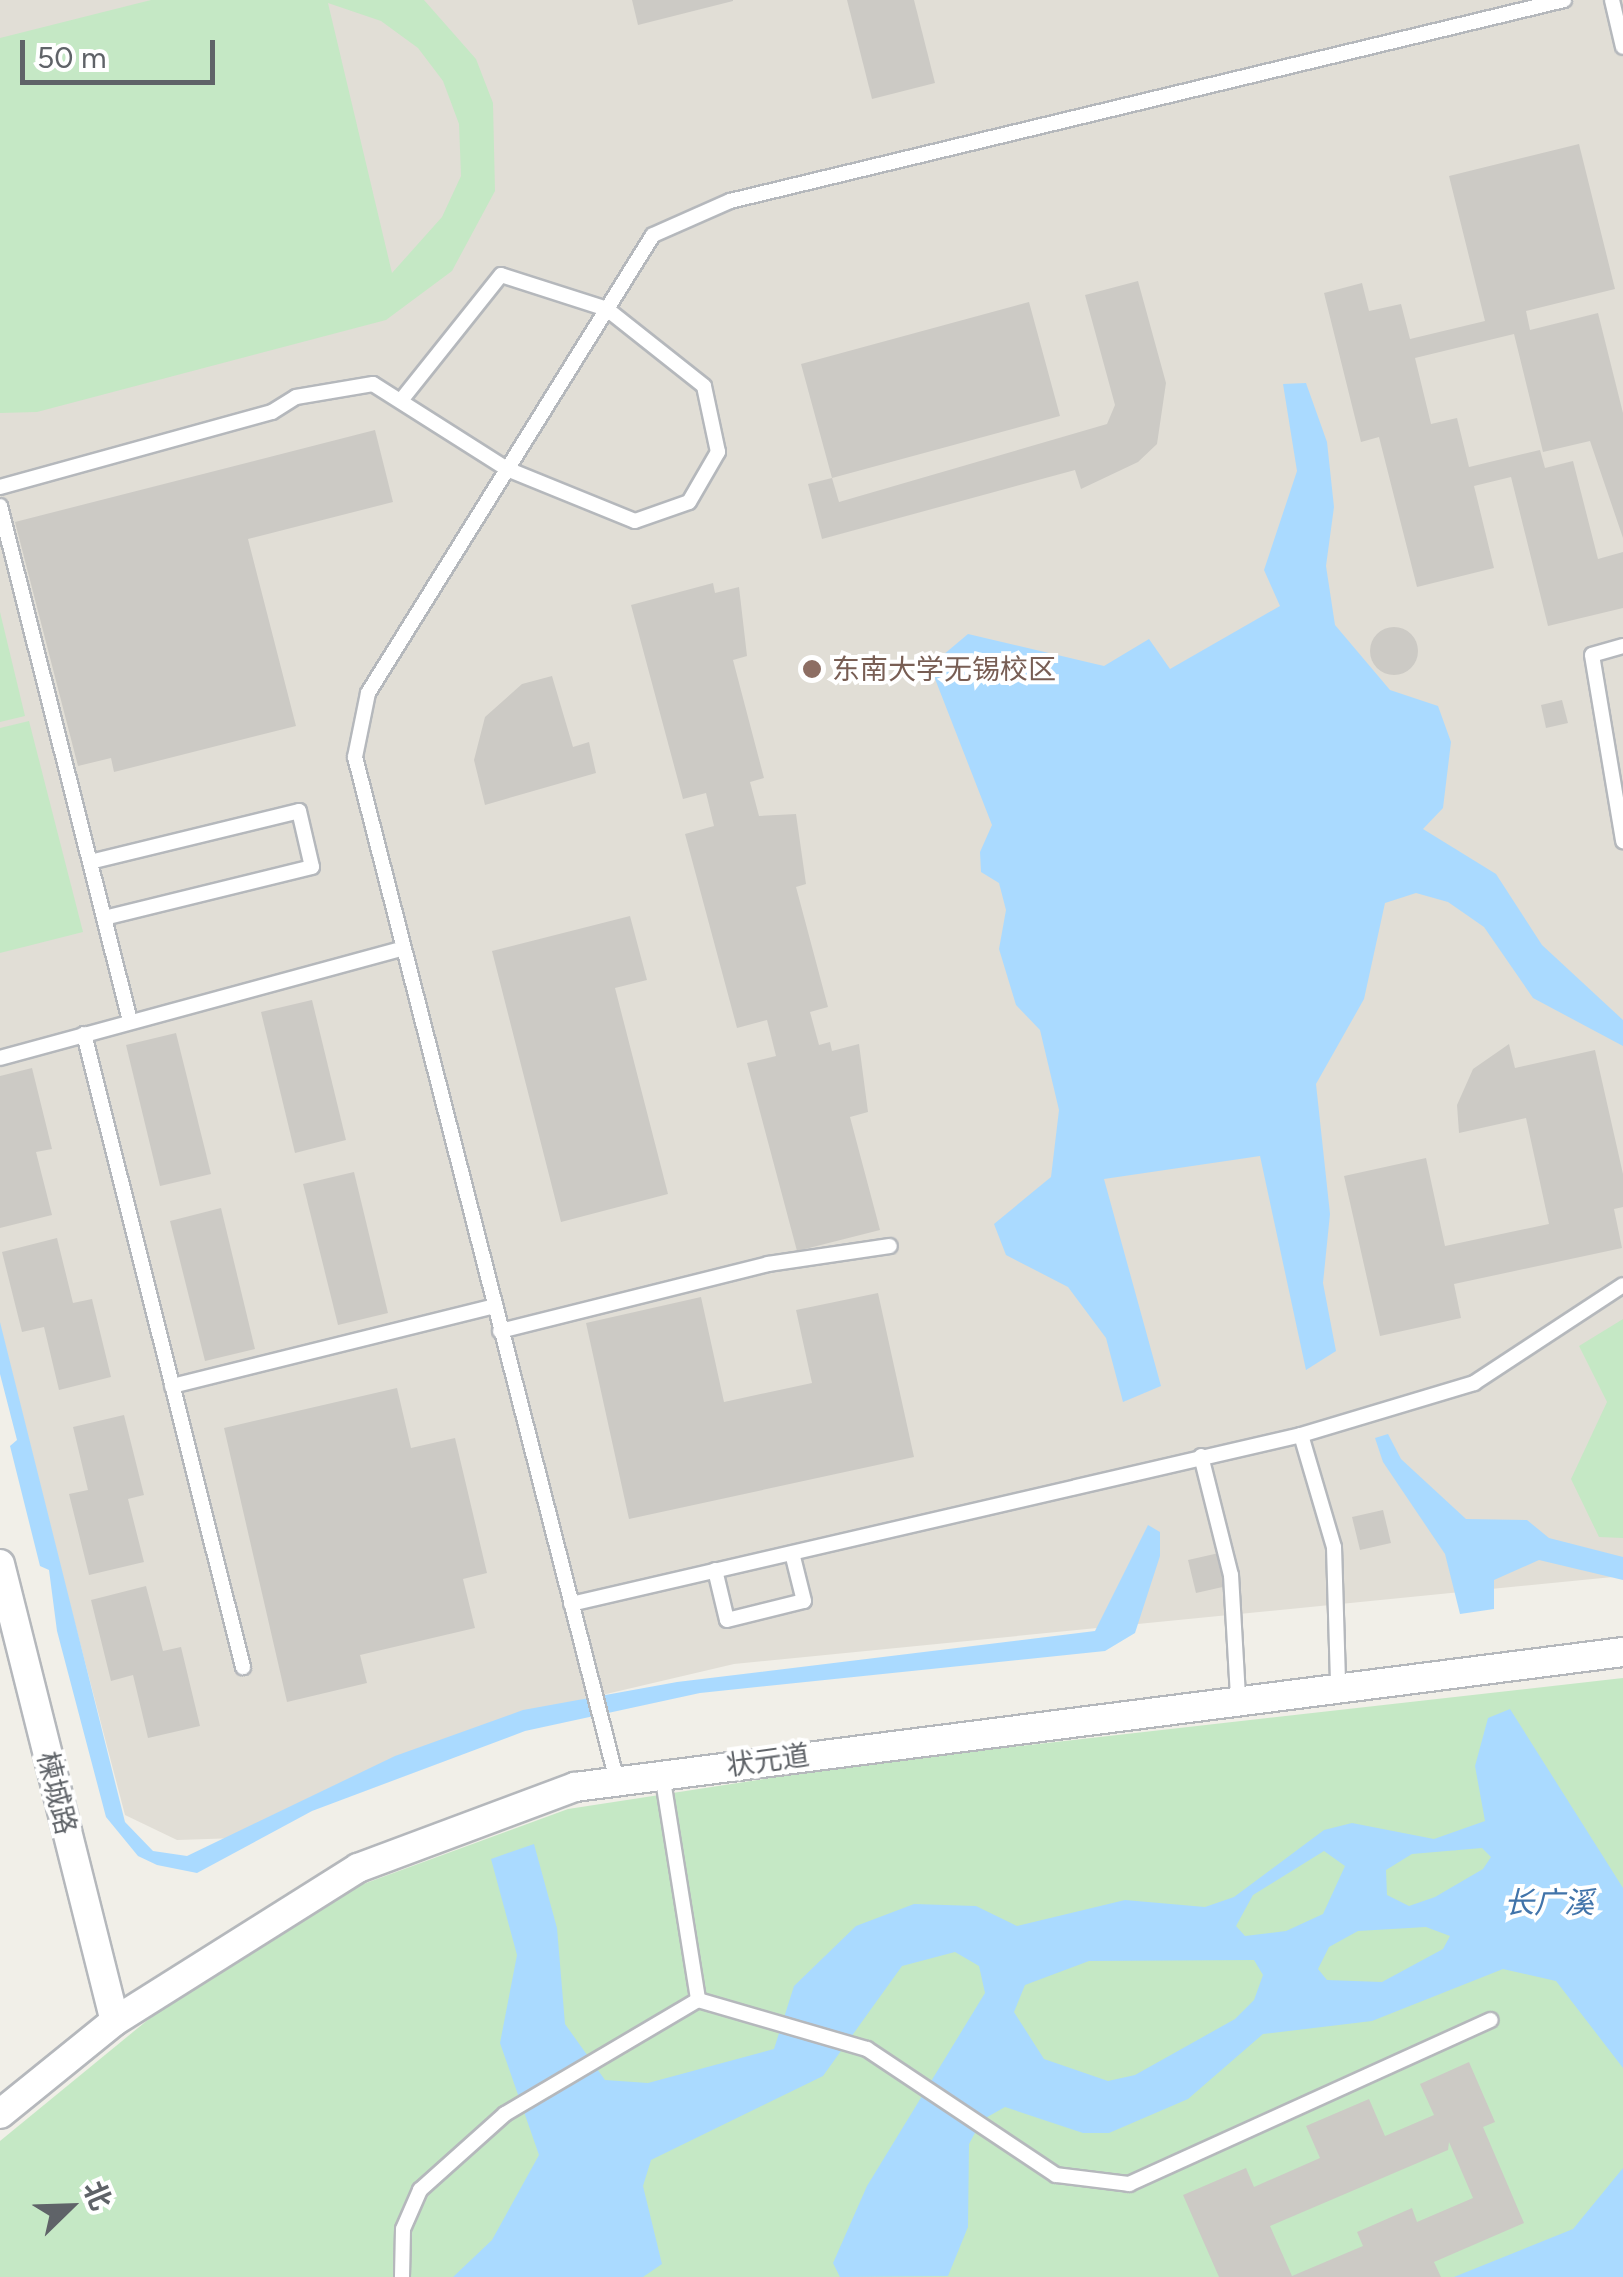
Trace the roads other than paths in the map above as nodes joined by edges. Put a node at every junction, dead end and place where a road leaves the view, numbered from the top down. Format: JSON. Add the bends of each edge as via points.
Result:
{"nodes":[{"id":1,"x":1564,"y":0,"type":"edge"},
{"id":2,"x":1612,"y":0,"type":"edge"},
{"id":3,"x":1623,"y":47,"type":"edge"},
{"id":4,"x":607,"y":309,"type":"junction"},
{"id":5,"x":402,"y":399,"type":"junction"},
{"id":6,"x":507,"y":469,"type":"junction"},
{"id":7,"x":0,"y":487,"type":"edge"},
{"id":8,"x":0,"y":506,"type":"edge"},
{"id":9,"x":1623,"y":646,"type":"edge"},
{"id":10,"x":1618,"y":750,"type":"edge"},
{"id":11,"x":1623,"y":841,"type":"edge"},
{"id":12,"x":90,"y":862,"type":"junction"},
{"id":13,"x":104,"y":918,"type":"junction"},
{"id":14,"x":401,"y":949,"type":"junction"},
{"id":15,"x":130,"y":1021,"type":"junction"},
{"id":16,"x":84,"y":1034,"type":"junction"},
{"id":17,"x":0,"y":1058,"type":"edge"},
{"id":18,"x":890,"y":1246,"type":"dead end"},
{"id":19,"x":1623,"y":1285,"type":"edge"},
{"id":20,"x":495,"y":1306,"type":"junction"},
{"id":21,"x":500,"y":1332,"type":"junction"},
{"id":22,"x":172,"y":1386,"type":"junction"},
{"id":23,"x":1301,"y":1435,"type":"junction"},
{"id":24,"x":1201,"y":1456,"type":"junction"},
{"id":25,"x":792,"y":1552,"type":"junction"},
{"id":26,"x":0,"y":1564,"type":"edge"},
{"id":27,"x":714,"y":1570,"type":"junction"},
{"id":28,"x":571,"y":1604,"type":"junction"},
{"id":29,"x":1623,"y":1652,"type":"edge"},
{"id":30,"x":243,"y":1668,"type":"dead end"},
{"id":31,"x":1338,"y":1684,"type":"junction"},
{"id":32,"x":1238,"y":1696,"type":"junction"},
{"id":33,"x":662,"y":1774,"type":"junction"},
{"id":34,"x":617,"y":1780,"type":"junction"},
{"id":35,"x":698,"y":2000,"type":"junction"},
{"id":36,"x":1491,"y":2020,"type":"dead end"},
{"id":37,"x":115,"y":2021,"type":"junction"},
{"id":38,"x":0,"y":2114,"type":"edge"},
{"id":39,"x":402,"y":2274,"type":"edge"}],
"edges":[{"from":1,"to":4,"type":"lane","via":[[730,201],[653,235]]},
{"from":2,"to":3,"type":"lane"},
{"from":4,"to":5,"type":"lane","via":[[502,276]]},
{"from":4,"to":6,"type":"lane"},
{"from":4,"to":6,"type":"lane","via":[[704,386],[718,452],[690,502],[635,521]]},
{"from":5,"to":6,"type":"lane"},
{"from":5,"to":7,"type":"lane","via":[[372,384],[296,397],[272,412]]},
{"from":6,"to":14,"type":"lane","via":[[368,693],[354,756]]},
{"from":8,"to":12,"type":"lane"},
{"from":9,"to":10,"type":"lane","via":[[1592,655]]},
{"from":10,"to":11,"type":"lane"},
{"from":12,"to":13,"type":"lane"},
{"from":12,"to":13,"type":"lane","via":[[299,811],[312,868]]},
{"from":13,"to":15,"type":"lane"},
{"from":14,"to":15,"type":"lane"},
{"from":14,"to":20,"type":"lane"},
{"from":15,"to":16,"type":"lane"},
{"from":16,"to":17,"type":"lane"},
{"from":16,"to":22,"type":"lane"},
{"from":18,"to":21,"type":"lane","via":[[768,1264]]},
{"from":19,"to":23,"type":"lane","via":[[1474,1384]]},
{"from":20,"to":21,"type":"lane"},
{"from":20,"to":22,"type":"lane"},
{"from":21,"to":28,"type":"lane"},
{"from":22,"to":30,"type":"lane"},
{"from":23,"to":24,"type":"lane"},
{"from":23,"to":31,"type":"lane","via":[[1334,1548]]},
{"from":24,"to":25,"type":"lane"},
{"from":24,"to":32,"type":"lane","via":[[1230,1575]]},
{"from":25,"to":27,"type":"lane"},
{"from":25,"to":27,"type":"lane","via":[[804,1601],[727,1620]]},
{"from":26,"to":37,"type":"street","name":"楝城路"},
{"from":27,"to":28,"type":"lane"},
{"from":28,"to":34,"type":"lane"},
{"from":29,"to":31,"type":"street","name":"状元道"},
{"from":31,"to":32,"type":"street","name":"状元道"},
{"from":32,"to":33,"type":"street","name":"状元道"},
{"from":33,"to":34,"type":"street","name":"状元道"},
{"from":33,"to":35,"type":"lane"},
{"from":34,"to":37,"type":"street","name":"状元道","via":[[489,1814],[358,1868]]},
{"from":35,"to":36,"type":"lane","via":[[867,2049],[924,2080],[996,2141],[1056,2175],[1129,2184]]},
{"from":35,"to":39,"type":"lane","via":[[504,2114],[420,2190],[403,2229]]},
{"from":37,"to":38,"type":"street","name":"状元道"}]}
